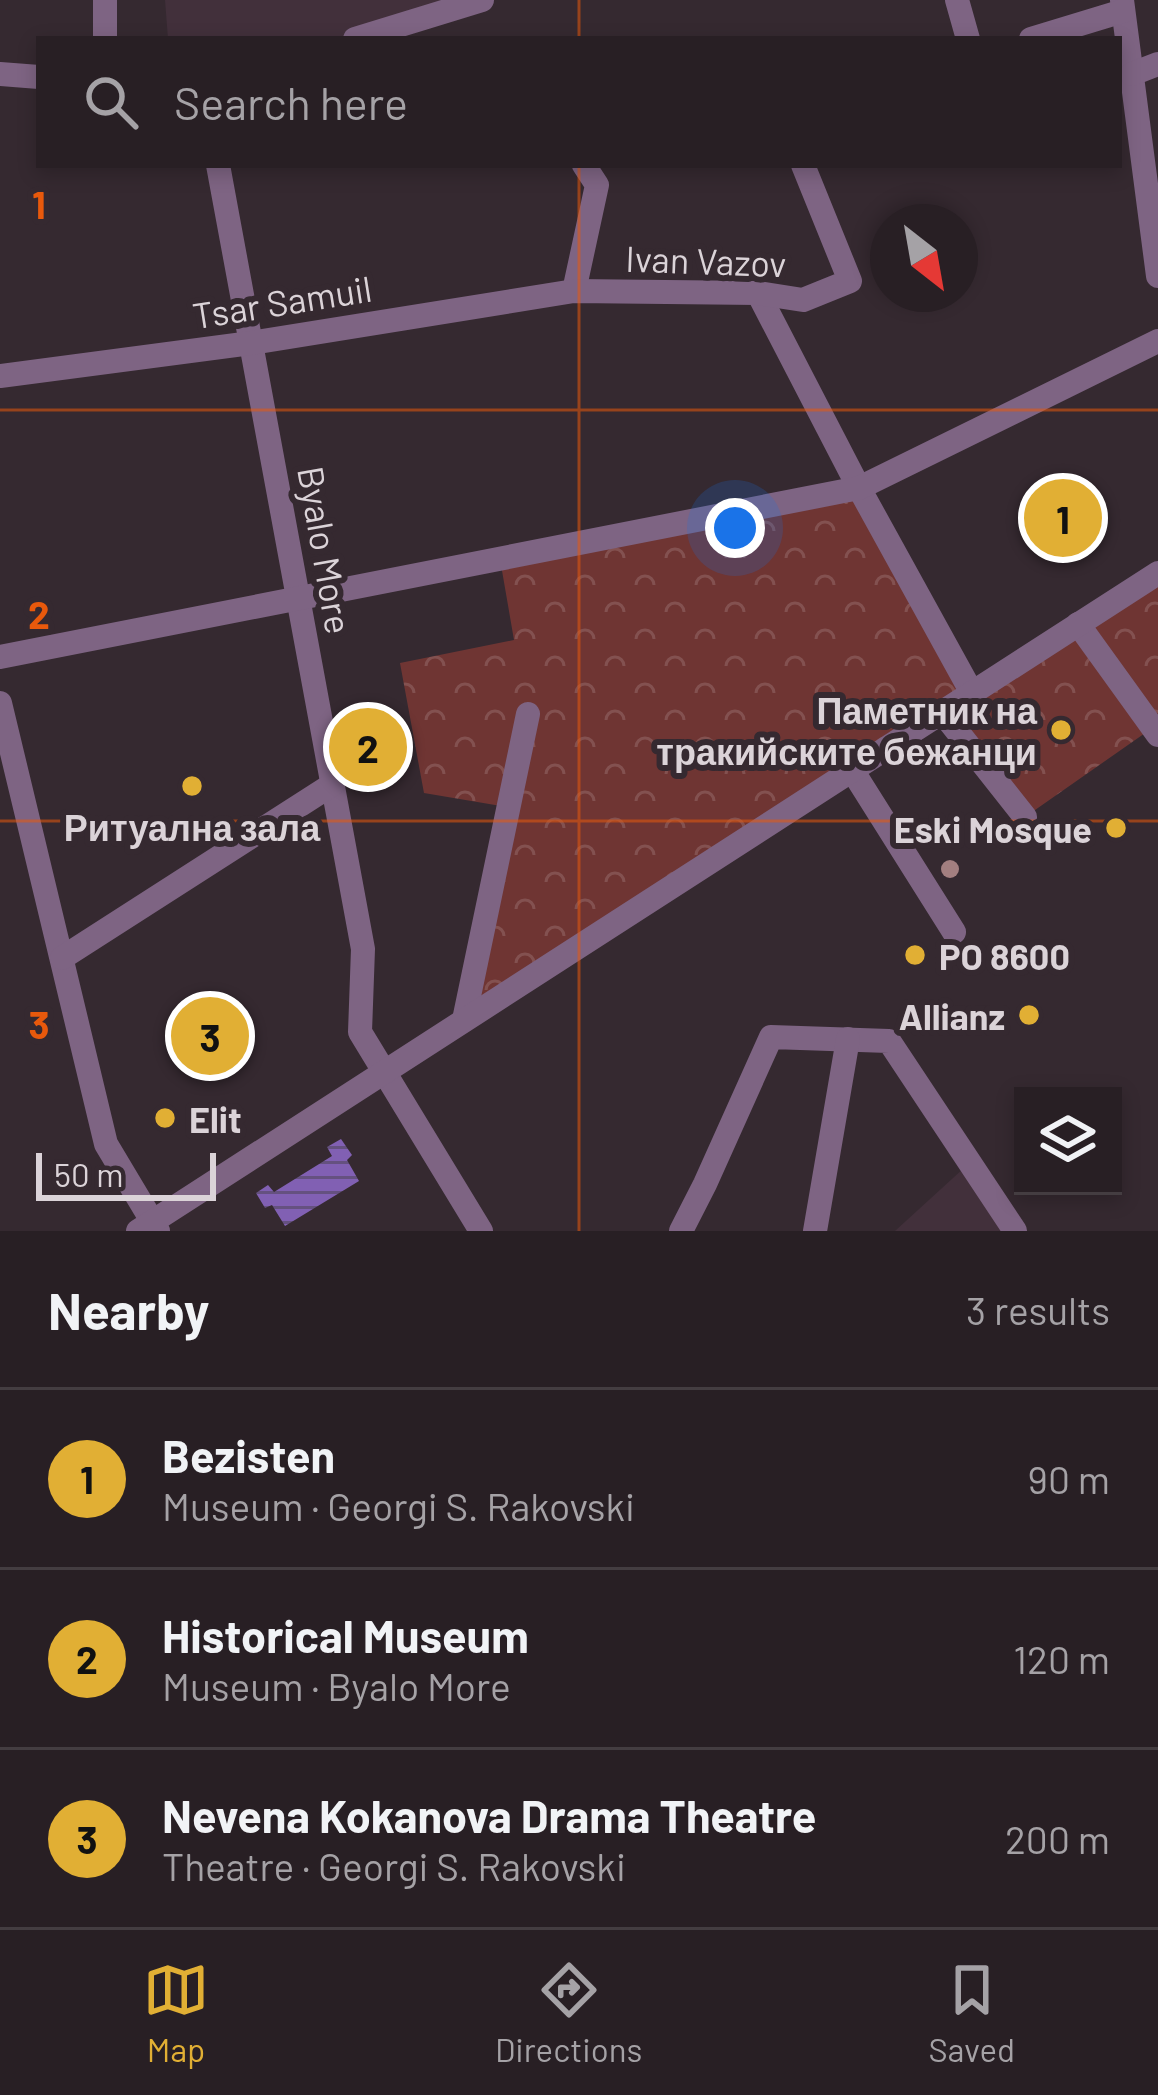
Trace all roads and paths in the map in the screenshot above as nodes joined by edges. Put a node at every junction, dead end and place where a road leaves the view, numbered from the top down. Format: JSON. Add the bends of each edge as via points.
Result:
{"nodes":[{"id":1,"x":105,"y":0,"type":"edge"},
{"id":2,"x":482,"y":0,"type":"edge"},
{"id":3,"x":957,"y":0,"type":"edge"},
{"id":4,"x":1123,"y":6,"type":"edge"},
{"id":5,"x":105,"y":36,"type":"edge"},
{"id":6,"x":365,"y":36,"type":"edge"},
{"id":7,"x":967,"y":36,"type":"edge"},
{"id":8,"x":1039,"y":36,"type":"edge"},
{"id":9,"x":1158,"y":64,"type":"edge"},
{"id":10,"x":0,"y":74,"type":"edge"},
{"id":11,"x":1132,"y":74,"type":"junction"},
{"id":12,"x":36,"y":76,"type":"edge"},
{"id":13,"x":219,"y":168,"type":"edge"},
{"id":14,"x":586,"y":168,"type":"edge"},
{"id":15,"x":804,"y":168,"type":"edge"},
{"id":16,"x":1158,"y":274,"type":"edge"},
{"id":17,"x":574,"y":291,"type":"junction"},
{"id":18,"x":758,"y":293,"type":"junction"},
{"id":19,"x":1158,"y":340,"type":"edge"},
{"id":20,"x":251,"y":344,"type":"junction"},
{"id":21,"x":0,"y":376,"type":"edge"},
{"id":22,"x":859,"y":488,"type":"junction"},
{"id":23,"x":1158,"y":572,"type":"edge"},
{"id":24,"x":298,"y":598,"type":"junction"},
{"id":25,"x":1078,"y":624,"type":"junction"},
{"id":26,"x":0,"y":657,"type":"edge"},
{"id":27,"x":972,"y":693,"type":"junction"},
{"id":28,"x":0,"y":703,"type":"edge"},
{"id":29,"x":942,"y":712,"type":"junction"},
{"id":30,"x":528,"y":714,"type":"dead end"},
{"id":31,"x":1155,"y":731,"type":"edge"},
{"id":32,"x":852,"y":770,"type":"junction"},
{"id":33,"x":333,"y":784,"type":"junction"},
{"id":34,"x":1025,"y":817,"type":"dead end"},
{"id":35,"x":954,"y":932,"type":"dead end"},
{"id":36,"x":62,"y":958,"type":"junction"},
{"id":37,"x":464,"y":1020,"type":"junction"},
{"id":38,"x":848,"y":1039,"type":"junction"},
{"id":39,"x":385,"y":1072,"type":"junction"},
{"id":40,"x":149,"y":1228,"type":"edge"},
{"id":41,"x":481,"y":1231,"type":"edge"},
{"id":42,"x":681,"y":1231,"type":"edge"},
{"id":43,"x":815,"y":1231,"type":"edge"},
{"id":44,"x":1015,"y":1231,"type":"edge"}],
"edges":[{"from":1,"to":5,"type":"street"},
{"from":2,"to":6,"type":"street"},
{"from":3,"to":7,"type":"street"},
{"from":4,"to":8,"type":"street"},
{"from":4,"to":11,"type":"street"},
{"from":9,"to":11,"type":"street"},
{"from":10,"to":12,"type":"street"},
{"from":11,"to":16,"type":"street"},
{"from":13,"to":20,"type":"street","name":"Byalo More"},
{"from":14,"to":17,"type":"street","via":[[597,185]]},
{"from":15,"to":18,"type":"street","name":"Ivan Vazov","via":[[850,281],[803,300]]},
{"from":17,"to":18,"type":"street","name":"Ivan Vazov"},
{"from":17,"to":20,"type":"street","name":"Tsar Samuil"},
{"from":18,"to":22,"type":"street"},
{"from":19,"to":22,"type":"street"},
{"from":20,"to":21,"type":"street","name":"Tsar Samuil"},
{"from":20,"to":24,"type":"street","name":"Byalo More"},
{"from":22,"to":24,"type":"street"},
{"from":22,"to":27,"type":"street"},
{"from":23,"to":25,"type":"street"},
{"from":24,"to":26,"type":"street"},
{"from":24,"to":33,"type":"street","name":"Byalo More"},
{"from":25,"to":27,"type":"street"},
{"from":25,"to":31,"type":"street"},
{"from":27,"to":29,"type":"street"},
{"from":28,"to":36,"type":"street"},
{"from":29,"to":32,"type":"street"},
{"from":29,"to":34,"type":"street"},
{"from":30,"to":37,"type":"street"},
{"from":32,"to":35,"type":"street"},
{"from":32,"to":37,"type":"street"},
{"from":33,"to":36,"type":"street"},
{"from":33,"to":39,"type":"street","name":"Byalo More","via":[[363,949],[360,1032]]},
{"from":36,"to":40,"type":"street","via":[[106,1144]]},
{"from":37,"to":39,"type":"street"},
{"from":38,"to":42,"type":"street","via":[[771,1037]]},
{"from":38,"to":43,"type":"street"},
{"from":38,"to":44,"type":"street","via":[[890,1041]]},
{"from":39,"to":40,"type":"street"},
{"from":39,"to":41,"type":"street","name":"Byalo More"}]}
